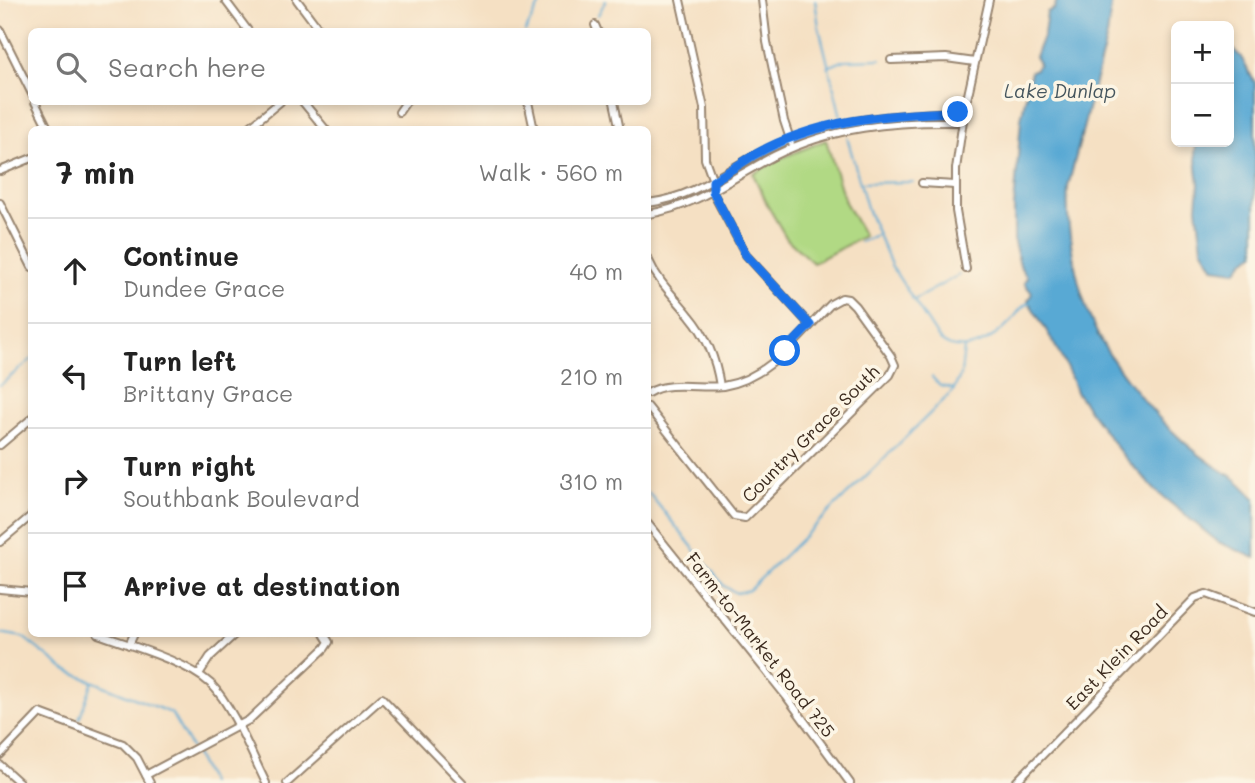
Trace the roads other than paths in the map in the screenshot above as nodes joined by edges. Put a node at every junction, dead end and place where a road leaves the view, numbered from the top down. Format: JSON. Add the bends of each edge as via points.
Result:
{"nodes":[{"id":1,"x":225,"y":0,"type":"edge"},
{"id":2,"x":297,"y":0,"type":"edge"},
{"id":3,"x":680,"y":0,"type":"edge"},
{"id":4,"x":762,"y":0,"type":"edge"},
{"id":5,"x":989,"y":0,"type":"edge"},
{"id":6,"x":246,"y":28,"type":"edge"},
{"id":7,"x":318,"y":28,"type":"edge"},
{"id":8,"x":0,"y":30,"type":"edge"},
{"id":9,"x":891,"y":60,"type":"dead end"},
{"id":10,"x":975,"y":62,"type":"junction"},
{"id":11,"x":28,"y":86,"type":"edge"},
{"id":12,"x":36,"y":105,"type":"edge"},
{"id":13,"x":276,"y":105,"type":"edge"},
{"id":14,"x":305,"y":105,"type":"edge"},
{"id":15,"x":404,"y":105,"type":"edge"},
{"id":16,"x":529,"y":105,"type":"edge"},
{"id":17,"x":615,"y":105,"type":"edge"},
{"id":18,"x":399,"y":112,"type":"dead end"},
{"id":19,"x":963,"y":115,"type":"junction"},
{"id":20,"x":47,"y":126,"type":"edge"},
{"id":21,"x":251,"y":126,"type":"edge"},
{"id":22,"x":323,"y":126,"type":"edge"},
{"id":23,"x":533,"y":126,"type":"edge"},
{"id":24,"x":619,"y":126,"type":"edge"},
{"id":25,"x":790,"y":139,"type":"junction"},
{"id":26,"x":794,"y":147,"type":"junction"},
{"id":27,"x":28,"y":160,"type":"edge"},
{"id":28,"x":0,"y":171,"type":"edge"},
{"id":29,"x":713,"y":181,"type":"junction"},
{"id":30,"x":922,"y":183,"type":"dead end"},
{"id":31,"x":955,"y":185,"type":"junction"},
{"id":32,"x":713,"y":192,"type":"junction"},
{"id":33,"x":651,"y":202,"type":"edge"},
{"id":34,"x":0,"y":203,"type":"edge"},
{"id":35,"x":651,"y":213,"type":"edge"},
{"id":36,"x":28,"y":259,"type":"edge"},
{"id":37,"x":651,"y":264,"type":"edge"},
{"id":38,"x":966,"y":269,"type":"dead end"},
{"id":39,"x":810,"y":325,"type":"junction"},
{"id":40,"x":720,"y":386,"type":"junction"},
{"id":41,"x":651,"y":392,"type":"edge"},
{"id":42,"x":651,"y":411,"type":"edge"},
{"id":43,"x":28,"y":421,"type":"edge"},
{"id":44,"x":0,"y":445,"type":"edge"},
{"id":45,"x":28,"y":518,"type":"edge"},
{"id":46,"x":651,"y":528,"type":"edge"},
{"id":47,"x":0,"y":542,"type":"edge"},
{"id":48,"x":0,"y":589,"type":"edge"},
{"id":49,"x":28,"y":592,"type":"edge"},
{"id":50,"x":1255,"y":612,"type":"edge"},
{"id":51,"x":106,"y":637,"type":"edge"},
{"id":52,"x":133,"y":637,"type":"edge"},
{"id":53,"x":232,"y":637,"type":"edge"},
{"id":54,"x":326,"y":637,"type":"edge"},
{"id":55,"x":129,"y":645,"type":"junction"},
{"id":56,"x":199,"y":674,"type":"junction"},
{"id":57,"x":237,"y":727,"type":"junction"},
{"id":58,"x":0,"y":755,"type":"edge"},
{"id":59,"x":0,"y":765,"type":"edge"},
{"id":60,"x":146,"y":775,"type":"junction"},
{"id":61,"x":20,"y":783,"type":"edge"},
{"id":62,"x":150,"y":783,"type":"edge"},
{"id":63,"x":266,"y":783,"type":"edge"},
{"id":64,"x":287,"y":783,"type":"edge"},
{"id":65,"x":463,"y":783,"type":"edge"},
{"id":66,"x":850,"y":783,"type":"edge"},
{"id":67,"x":1015,"y":783,"type":"edge"}],
"edges":[{"from":1,"to":6,"type":"street"},
{"from":2,"to":7,"type":"street"},
{"from":3,"to":29,"type":"street","via":[[704,108],[705,159]]},
{"from":4,"to":25,"type":"street"},
{"from":5,"to":10,"type":"street"},
{"from":8,"to":11,"type":"street"},
{"from":9,"to":10,"type":"street"},
{"from":10,"to":19,"type":"street"},
{"from":12,"to":20,"type":"street"},
{"from":13,"to":21,"type":"street"},
{"from":14,"to":22,"type":"street"},
{"from":15,"to":18,"type":"street"},
{"from":16,"to":23,"type":"street"},
{"from":17,"to":24,"type":"street"},
{"from":19,"to":25,"type":"street","via":[[869,117]]},
{"from":19,"to":26,"type":"street","via":[[957,122],[914,121],[853,129]]},
{"from":19,"to":31,"type":"street"},
{"from":25,"to":26,"type":"street"},
{"from":25,"to":29,"type":"street"},
{"from":26,"to":32,"type":"street"},
{"from":27,"to":28,"type":"street"},
{"from":29,"to":32,"type":"street"},
{"from":29,"to":33,"type":"street"},
{"from":30,"to":31,"type":"street"},
{"from":31,"to":38,"type":"street"},
{"from":32,"to":35,"type":"street","via":[[681,207]]},
{"from":32,"to":39,"type":"street","via":[[746,255]]},
{"from":34,"to":36,"type":"street"},
{"from":37,"to":40,"type":"street","via":[[702,333]]},
{"from":39,"to":40,"type":"street","via":[[763,370],[741,382]]},
{"from":39,"to":42,"type":"street","name":"Country Grace South","via":[[845,298],[895,365],[748,516],[734,516]]},
{"from":40,"to":41,"type":"street","via":[[668,387]]},
{"from":43,"to":44,"type":"street"},
{"from":45,"to":47,"type":"street"},
{"from":46,"to":66,"type":"street","name":"Farm-to-Market Road 725"},
{"from":48,"to":49,"type":"street"},
{"from":50,"to":67,"type":"street","name":"East Klein Road","via":[[1206,594],[1195,598]]},
{"from":51,"to":55,"type":"street"},
{"from":52,"to":55,"type":"street"},
{"from":53,"to":56,"type":"street"},
{"from":54,"to":57,"type":"street","via":[[329,642]]},
{"from":55,"to":56,"type":"street"},
{"from":56,"to":57,"type":"street","via":[[217,691]]},
{"from":57,"to":60,"type":"street"},
{"from":57,"to":63,"type":"street"},
{"from":58,"to":60,"type":"street","via":[[40,713],[123,744]]},
{"from":59,"to":61,"type":"street"},
{"from":60,"to":62,"type":"street"},
{"from":64,"to":65,"type":"street","via":[[382,698]]}]}
